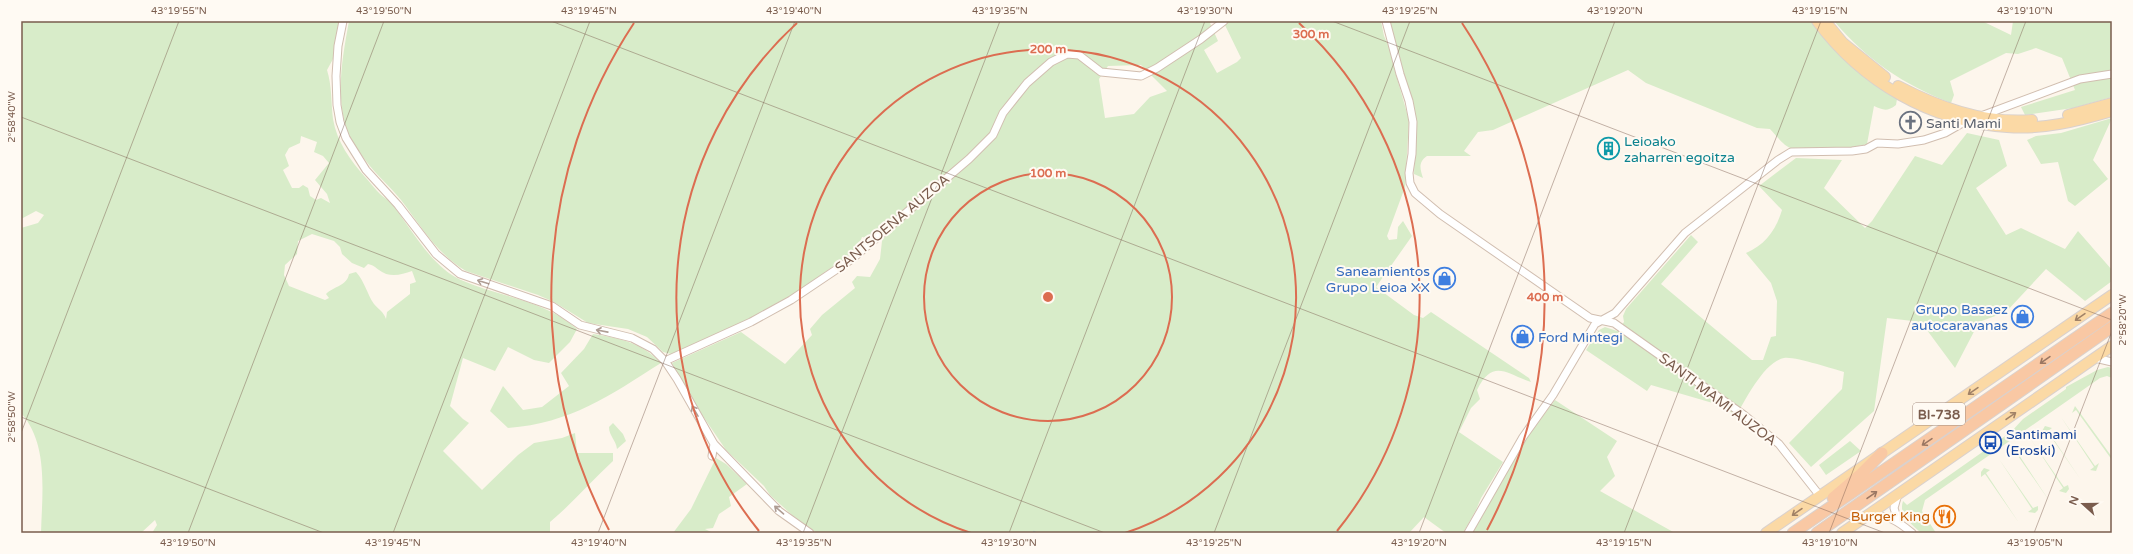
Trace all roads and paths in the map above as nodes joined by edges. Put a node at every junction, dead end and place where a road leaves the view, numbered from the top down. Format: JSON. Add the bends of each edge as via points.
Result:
{"nodes":[{"id":1,"x":343,"y":21,"type":"edge"},
{"id":2,"x":1224,"y":21,"type":"edge"},
{"id":3,"x":1386,"y":21,"type":"edge"},
{"id":4,"x":1817,"y":21,"type":"edge"},
{"id":5,"x":1825,"y":21,"type":"edge"},
{"id":6,"x":2112,"y":74,"type":"edge"},
{"id":7,"x":2112,"y":103,"type":"edge"},
{"id":8,"x":2112,"y":111,"type":"edge"},
{"id":9,"x":1980,"y":116,"type":"junction"},
{"id":10,"x":1966,"y":121,"type":"junction"},
{"id":11,"x":2112,"y":295,"type":"edge"},
{"id":12,"x":2112,"y":314,"type":"edge"},
{"id":13,"x":1601,"y":320,"type":"junction"},
{"id":14,"x":2112,"y":328,"type":"edge"},
{"id":15,"x":2112,"y":346,"type":"edge"},
{"id":16,"x":2095,"y":358,"type":"junction"},
{"id":17,"x":665,"y":361,"type":"junction"},
{"id":18,"x":2112,"y":362,"type":"edge"},
{"id":19,"x":714,"y":444,"type":"junction"},
{"id":20,"x":1882,"y":453,"type":"junction"},
{"id":21,"x":712,"y":456,"type":"dead end"},
{"id":22,"x":1898,"y":494,"type":"junction"},
{"id":23,"x":1820,"y":496,"type":"junction"},
{"id":24,"x":1846,"y":514,"type":"junction"},
{"id":25,"x":1866,"y":516,"type":"junction"},
{"id":26,"x":1898,"y":521,"type":"junction"},
{"id":27,"x":1806,"y":524,"type":"junction"},
{"id":28,"x":810,"y":533,"type":"edge"},
{"id":29,"x":1468,"y":533,"type":"edge"},
{"id":30,"x":1766,"y":533,"type":"edge"},
{"id":31,"x":1793,"y":533,"type":"edge"},
{"id":32,"x":1817,"y":533,"type":"edge"},
{"id":33,"x":1825,"y":533,"type":"edge"},
{"id":34,"x":1842,"y":533,"type":"edge"},
{"id":35,"x":1912,"y":533,"type":"edge"}],
"edges":[{"from":17,"to":1,"type":"street","one_way":true,"via":[[653,349],[632,338],[589,329],[552,306],[460,274],[436,254],[398,205],[366,170],[346,138],[337,105],[336,76]]},
{"from":2,"to":17,"type":"street","name":"SANTSOENA AUZOA","via":[[1195,44],[1141,76],[1101,72],[1079,55],[1067,54],[1051,62],[1027,83],[1003,113],[993,135],[969,159],[852,260],[791,300],[751,322]]},
{"from":3,"to":13,"type":"street","name":"SANTI MAMI AUZOA","via":[[1413,122],[1410,183],[1415,193],[1440,214],[1590,318]]},
{"from":4,"to":10,"type":"main road","via":[[1844,54],[1867,74],[1913,102]]},
{"from":5,"to":9,"type":"main road","via":[[1843,43],[1898,86],[1947,107]]},
{"from":6,"to":9,"type":"street","via":[[2080,80]]},
{"from":7,"to":9,"type":"main road","via":[[2087,112],[2054,118],[2028,120]]},
{"from":8,"to":10,"type":"main road","via":[[2086,119],[2030,127],[2008,127]]},
{"from":10,"to":13,"type":"street","via":[[1924,140],[1898,144],[1877,143],[1866,149],[1852,151],[1792,152],[1684,233],[1615,313]]},
{"from":11,"to":20,"type":"main road","number":"BI-738","one_way":true},
{"from":12,"to":27,"type":"highway","one_way":true},
{"from":13,"to":23,"type":"street","name":"SANTI MAMI AUZOA","via":[[1614,323],[1744,415],[1779,444]]},
{"from":13,"to":29,"type":"street","via":[[1595,324],[1553,395],[1523,437]]},
{"from":24,"to":14,"type":"highway","one_way":true},
{"from":15,"to":16,"type":"main road","number":"BI-738"},
{"from":16,"to":18,"type":"street"},
{"from":22,"to":16,"type":"main road","number":"BI-738","one_way":true},
{"from":19,"to":17,"type":"street","one_way":true},
{"from":19,"to":21,"type":"street"},
{"from":28,"to":19,"type":"street","one_way":true,"via":[[779,511]]},
{"from":20,"to":23,"type":"main road","number":"BI-738"},
{"from":20,"to":27,"type":"highway"},
{"from":22,"to":25,"type":"main road","number":"BI-738"},
{"from":22,"to":26,"type":"street","via":[[1894,508]]},
{"from":23,"to":30,"type":"main road","number":"BI-738","one_way":true},
{"from":24,"to":32,"type":"highway"},
{"from":24,"to":33,"type":"highway"},
{"from":25,"to":26,"type":"street","via":[[1885,515]]},
{"from":25,"to":34,"type":"main road","number":"BI-738"},
{"from":26,"to":35,"type":"street"},
{"from":27,"to":31,"type":"highway"}]}
